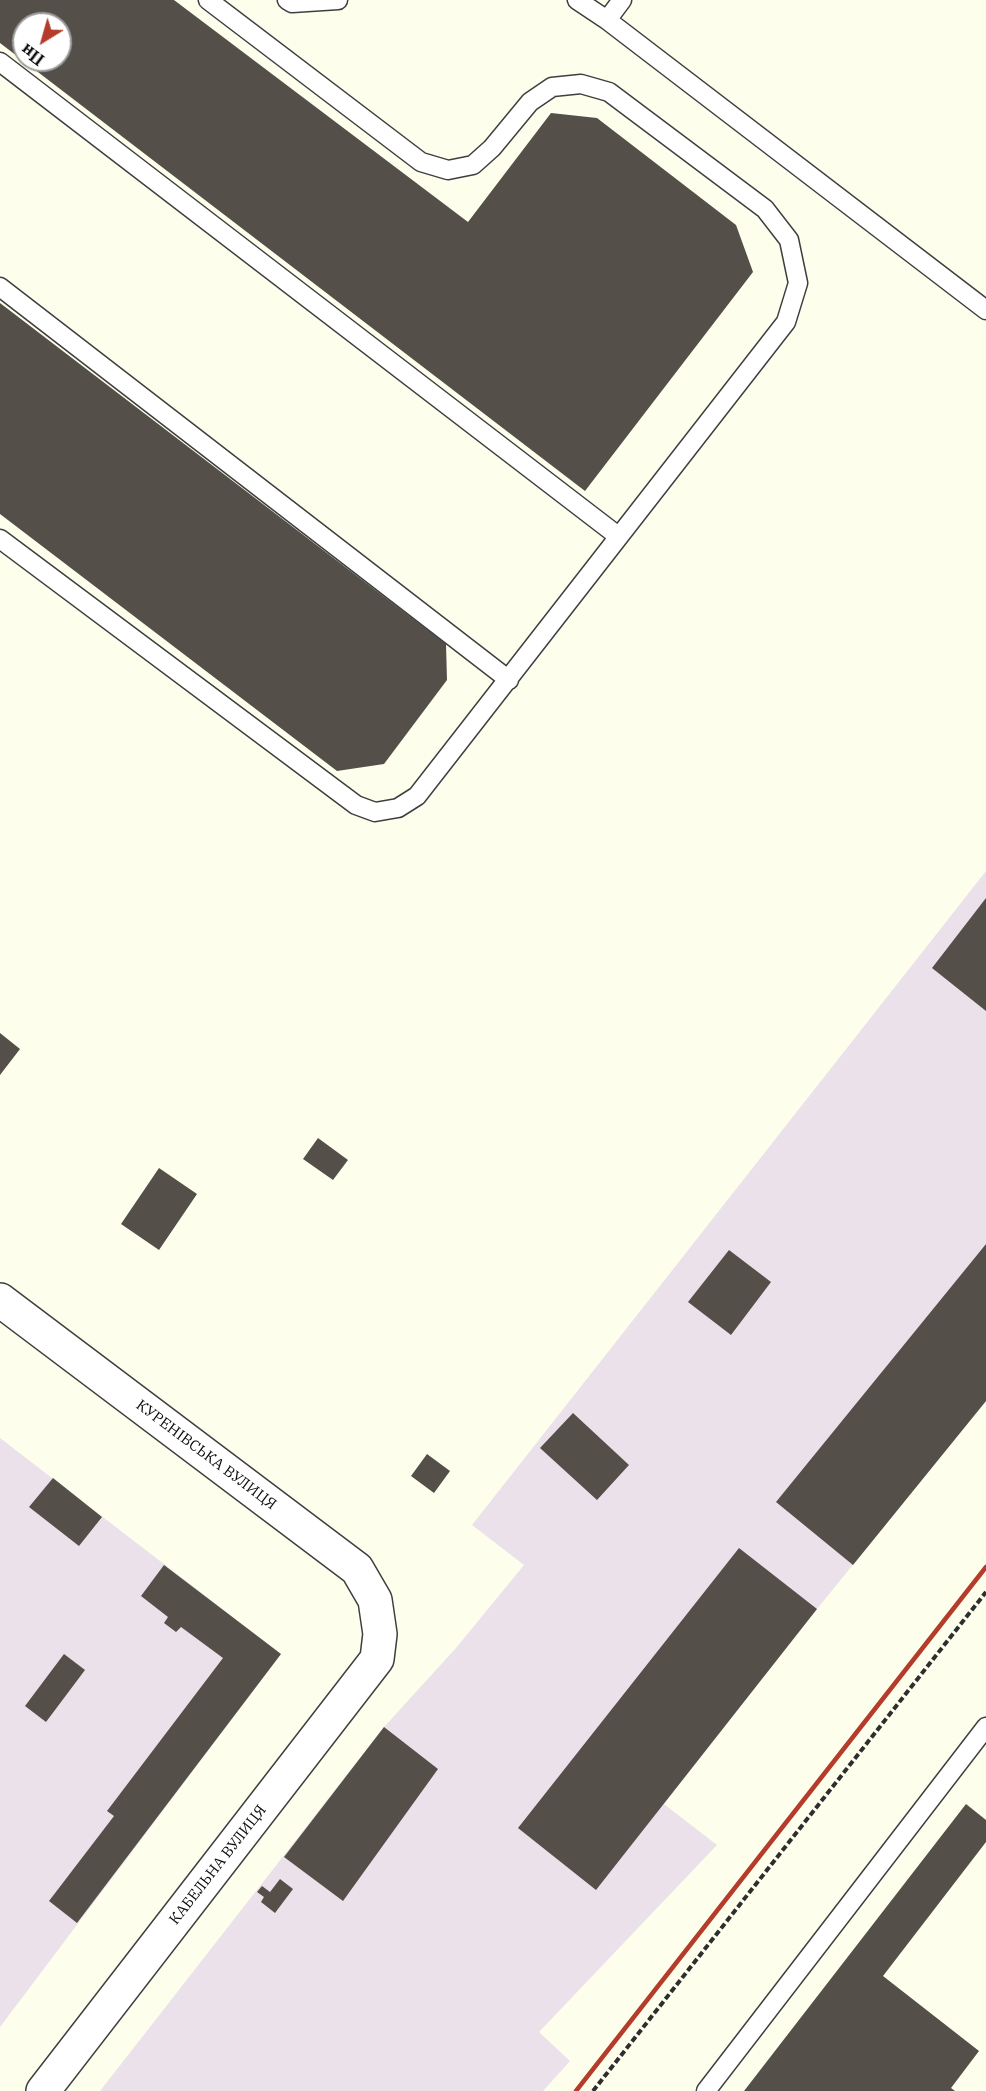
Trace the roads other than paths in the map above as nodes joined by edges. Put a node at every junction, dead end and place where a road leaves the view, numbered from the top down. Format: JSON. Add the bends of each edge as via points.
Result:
{"nodes":[{"id":1,"x":208,"y":0,"type":"edge"},
{"id":2,"x":287,"y":0,"type":"edge"},
{"id":3,"x":338,"y":0,"type":"edge"},
{"id":4,"x":577,"y":0,"type":"edge"},
{"id":5,"x":622,"y":0,"type":"edge"},
{"id":6,"x":607,"y":20,"type":"junction"},
{"id":7,"x":0,"y":62,"type":"edge"},
{"id":8,"x":0,"y":287,"type":"edge"},
{"id":9,"x":986,"y":310,"type":"edge"},
{"id":10,"x":618,"y":536,"type":"junction"},
{"id":11,"x":0,"y":539,"type":"edge"},
{"id":12,"x":508,"y":680,"type":"junction"},
{"id":13,"x":0,"y":1300,"type":"edge"},
{"id":14,"x":380,"y":1634,"type":"joint"},
{"id":15,"x":986,"y":1727,"type":"edge"},
{"id":16,"x":43,"y":2091,"type":"edge"},
{"id":17,"x":706,"y":2091,"type":"edge"}],
"edges":[{"from":1,"to":10,"type":"lane","via":[[421,162],[448,170],[473,165],[530,102],[552,87],[581,84],[609,92],[765,209],[789,240],[798,283],[786,322]]},
{"from":2,"to":3,"type":"lane"},
{"from":4,"to":6,"type":"lane"},
{"from":5,"to":6,"type":"lane"},
{"from":6,"to":9,"type":"lane"},
{"from":7,"to":10,"type":"lane"},
{"from":8,"to":12,"type":"lane"},
{"from":10,"to":12,"type":"lane"},
{"from":11,"to":12,"type":"lane","via":[[356,805],[375,812],[398,808],[417,796]]},
{"from":13,"to":14,"type":"street","name":"КУРЕНІВСЬКА ВУЛИЦЯ","via":[[357,1569],[375,1600]]},
{"from":14,"to":16,"type":"street","name":"КАБЕЛЬНА ВУЛИЦЯ","via":[[377,1659]]},
{"from":15,"to":17,"type":"lane"}]}
